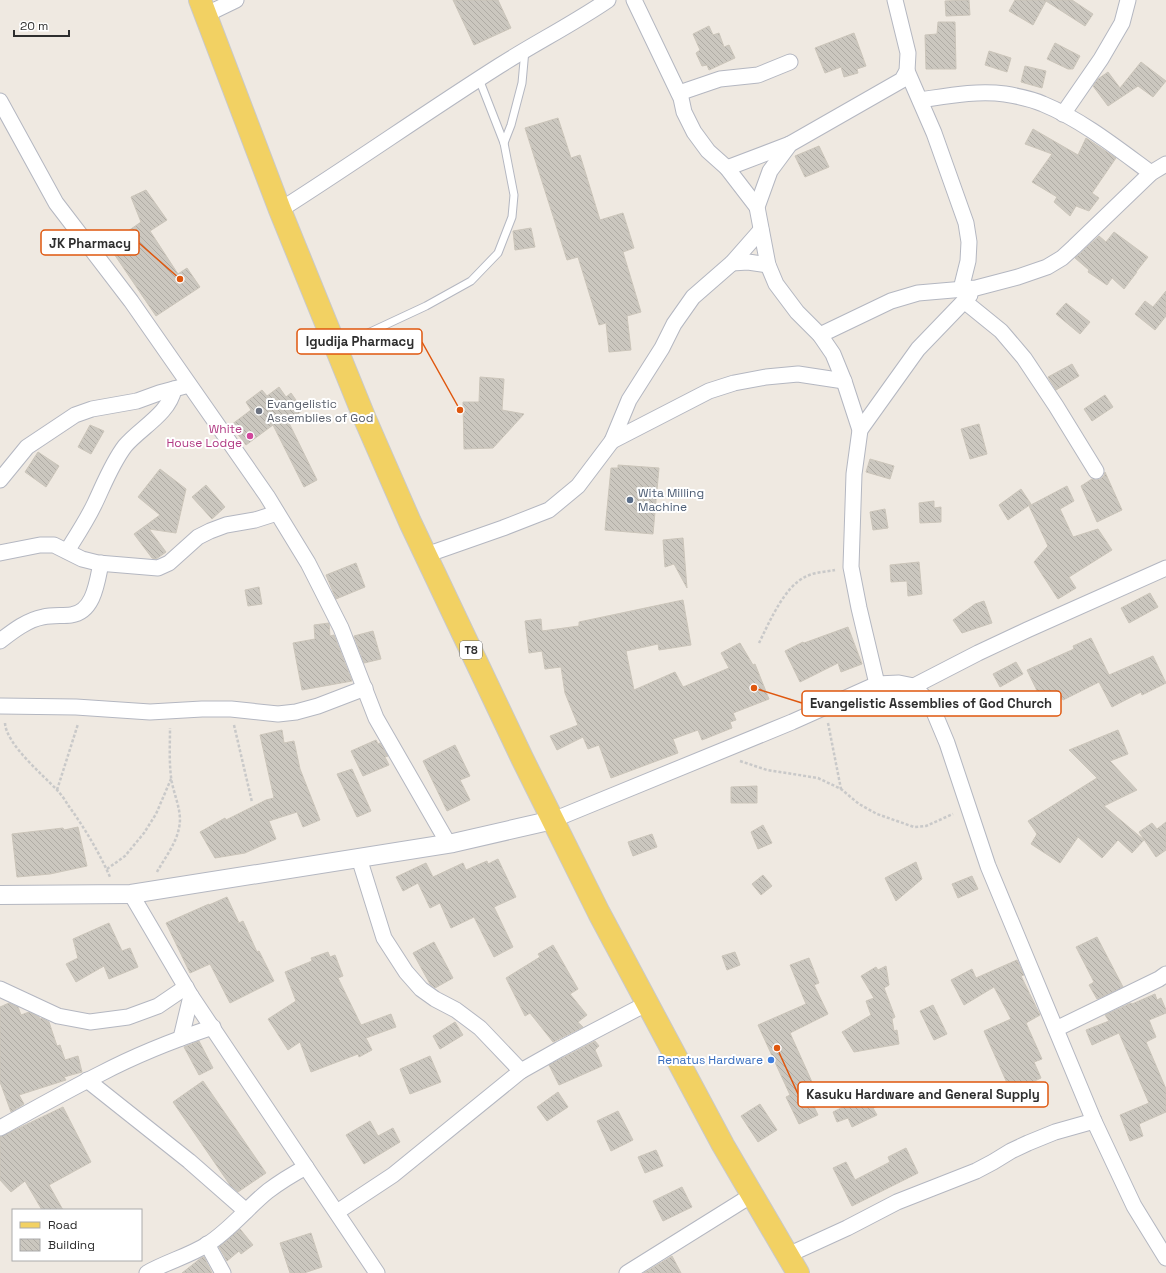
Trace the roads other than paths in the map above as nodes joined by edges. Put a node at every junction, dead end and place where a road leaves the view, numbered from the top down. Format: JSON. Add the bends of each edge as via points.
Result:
{"nodes":[{"id":1,"x":236,"y":0,"type":"edge"},
{"id":2,"x":608,"y":0,"type":"edge"},
{"id":3,"x":634,"y":0,"type":"edge"},
{"id":4,"x":1128,"y":0,"type":"edge"},
{"id":5,"x":899,"y":1,"type":"edge"},
{"id":6,"x":202,"y":7,"type":"edge"},
{"id":7,"x":525,"y":49,"type":"junction"},
{"id":8,"x":790,"y":62,"type":"dead end"},
{"id":9,"x":907,"y":71,"type":"junction"},
{"id":10,"x":479,"y":79,"type":"junction"},
{"id":11,"x":679,"y":93,"type":"junction"},
{"id":12,"x":920,"y":100,"type":"junction"},
{"id":13,"x":0,"y":101,"type":"edge"},
{"id":14,"x":1063,"y":114,"type":"junction"},
{"id":15,"x":504,"y":143,"type":"junction"},
{"id":16,"x":790,"y":144,"type":"junction"},
{"id":17,"x":1166,"y":164,"type":"edge"},
{"id":18,"x":728,"y":168,"type":"junction"},
{"id":19,"x":1151,"y":173,"type":"junction"},
{"id":20,"x":757,"y":208,"type":"junction"},
{"id":21,"x":280,"y":210,"type":"junction"},
{"id":22,"x":761,"y":230,"type":"junction"},
{"id":23,"x":732,"y":263,"type":"junction"},
{"id":24,"x":768,"y":265,"type":"junction"},
{"id":25,"x":962,"y":295,"type":"junction"},
{"id":26,"x":820,"y":335,"type":"junction"},
{"id":27,"x":336,"y":348,"type":"junction"},
{"id":28,"x":844,"y":380,"type":"junction"},
{"id":29,"x":189,"y":385,"type":"junction"},
{"id":30,"x":174,"y":389,"type":"junction"},
{"id":31,"x":860,"y":430,"type":"junction"},
{"id":32,"x":612,"y":441,"type":"junction"},
{"id":33,"x":1096,"y":471,"type":"dead end"},
{"id":34,"x":0,"y":480,"type":"edge"},
{"id":35,"x":277,"y":513,"type":"junction"},
{"id":36,"x":67,"y":551,"type":"junction"},
{"id":37,"x":0,"y":553,"type":"edge"},
{"id":38,"x":426,"y":555,"type":"junction"},
{"id":39,"x":100,"y":563,"type":"junction"},
{"id":40,"x":1166,"y":568,"type":"edge"},
{"id":41,"x":0,"y":641,"type":"edge"},
{"id":42,"x":877,"y":684,"type":"junction"},
{"id":43,"x":914,"y":686,"type":"junction"},
{"id":44,"x":365,"y":688,"type":"junction"},
{"id":45,"x":4,"y":706,"type":"edge"},
{"id":46,"x":553,"y":820,"type":"junction"},
{"id":47,"x":448,"y":843,"type":"junction"},
{"id":48,"x":359,"y":858,"type":"junction"},
{"id":49,"x":124,"y":894,"type":"junction"},
{"id":50,"x":0,"y":895,"type":"edge"},
{"id":51,"x":1166,"y":974,"type":"edge"},
{"id":52,"x":0,"y":989,"type":"edge"},
{"id":53,"x":189,"y":992,"type":"junction"},
{"id":54,"x":646,"y":1004,"type":"junction"},
{"id":55,"x":213,"y":1027,"type":"junction"},
{"id":56,"x":1056,"y":1028,"type":"junction"},
{"id":57,"x":181,"y":1038,"type":"junction"},
{"id":58,"x":521,"y":1071,"type":"junction"},
{"id":59,"x":87,"y":1080,"type":"junction"},
{"id":60,"x":1094,"y":1121,"type":"junction"},
{"id":61,"x":0,"y":1128,"type":"edge"},
{"id":62,"x":306,"y":1167,"type":"junction"},
{"id":63,"x":752,"y":1195,"type":"junction"},
{"id":64,"x":246,"y":1211,"type":"junction"},
{"id":65,"x":337,"y":1212,"type":"junction"},
{"id":66,"x":207,"y":1244,"type":"junction"},
{"id":67,"x":1166,"y":1258,"type":"edge"},
{"id":68,"x":793,"y":1264,"type":"edge"},
{"id":69,"x":147,"y":1273,"type":"edge"},
{"id":70,"x":223,"y":1273,"type":"edge"},
{"id":71,"x":377,"y":1273,"type":"edge"},
{"id":72,"x":626,"y":1273,"type":"edge"}],
"edges":[{"from":1,"to":6,"type":"street"},
{"from":2,"to":7,"type":"street"},
{"from":3,"to":11,"type":"street"},
{"from":4,"to":14,"type":"street","via":[[1122,23]]},
{"from":5,"to":9,"type":"street","via":[[908,53]]},
{"from":6,"to":21,"type":"main road","number":"T8"},
{"from":7,"to":10,"type":"street"},
{"from":7,"to":15,"type":"lane","via":[[522,83]]},
{"from":8,"to":11,"type":"street","via":[[758,75],[720,80]]},
{"from":9,"to":12,"type":"street"},
{"from":9,"to":16,"type":"street","via":[[896,84]]},
{"from":10,"to":15,"type":"lane"},
{"from":10,"to":21,"type":"street"},
{"from":11,"to":18,"type":"street","via":[[684,112],[694,132],[708,151]]},
{"from":12,"to":14,"type":"street","via":[[964,93],[1004,94],[1042,103]]},
{"from":12,"to":25,"type":"street","via":[[966,223],[968,261]]},
{"from":13,"to":29,"type":"street","via":[[56,203],[131,301]]},
{"from":14,"to":19,"type":"street","via":[[1106,140]]},
{"from":15,"to":27,"type":"lane","via":[[514,195],[512,217],[498,253],[471,281],[426,306]]},
{"from":16,"to":18,"type":"street"},
{"from":16,"to":20,"type":"street","via":[[770,171]]},
{"from":17,"to":19,"type":"street"},
{"from":18,"to":20,"type":"street"},
{"from":19,"to":25,"type":"street","via":[[1062,258],[1047,267],[976,288]]},
{"from":20,"to":22,"type":"street"},
{"from":21,"to":27,"type":"main road","number":"T8"},
{"from":22,"to":23,"type":"street"},
{"from":22,"to":24,"type":"street"},
{"from":23,"to":24,"type":"street"},
{"from":23,"to":32,"type":"street","via":[[693,297],[674,324],[629,400]]},
{"from":24,"to":26,"type":"street","via":[[776,284]]},
{"from":25,"to":26,"type":"street","via":[[918,293],[891,301]]},
{"from":25,"to":31,"type":"street","via":[[918,349]]},
{"from":25,"to":33,"type":"street","via":[[1001,331],[1024,358]]},
{"from":26,"to":28,"type":"street","via":[[833,354]]},
{"from":27,"to":38,"type":"main road","number":"T8"},
{"from":28,"to":31,"type":"street"},
{"from":28,"to":32,"type":"street","via":[[798,374],[734,383],[708,392]]},
{"from":29,"to":30,"type":"street"},
{"from":29,"to":35,"type":"street"},
{"from":30,"to":34,"type":"street","via":[[137,401],[92,409],[75,415],[27,447]]},
{"from":30,"to":36,"type":"street","via":[[173,395],[160,413],[125,447]]},
{"from":31,"to":42,"type":"street","via":[[854,474],[851,568]]},
{"from":32,"to":38,"type":"street","via":[[578,486],[549,510]]},
{"from":35,"to":39,"type":"street","via":[[210,531],[198,537],[169,563],[158,568]]},
{"from":35,"to":44,"type":"street","via":[[308,563],[341,628]]},
{"from":36,"to":37,"type":"street","via":[[54,545],[40,545]]},
{"from":36,"to":39,"type":"street","via":[[82,559]]},
{"from":38,"to":46,"type":"main road","number":"T8"},
{"from":39,"to":41,"type":"street","via":[[90,603],[82,611],[72,615],[43,617],[18,628]]},
{"from":40,"to":43,"type":"street","via":[[1027,630]]},
{"from":42,"to":43,"type":"street","via":[[899,683]]},
{"from":42,"to":46,"type":"street","via":[[825,708]]},
{"from":43,"to":56,"type":"street","via":[[926,699],[947,743],[988,866]]},
{"from":44,"to":45,"type":"street","via":[[318,706],[278,714],[231,709],[150,712]]},
{"from":44,"to":47,"type":"street","via":[[376,718]]},
{"from":46,"to":47,"type":"street"},
{"from":46,"to":54,"type":"main road","number":"T8"},
{"from":47,"to":48,"type":"street"},
{"from":48,"to":49,"type":"street"},
{"from":48,"to":58,"type":"street","via":[[384,938],[406,972],[421,989],[480,1028]]},
{"from":49,"to":50,"type":"street"},
{"from":49,"to":53,"type":"street"},
{"from":51,"to":56,"type":"street"},
{"from":52,"to":53,"type":"street","via":[[58,1016],[90,1022],[128,1017]]},
{"from":53,"to":55,"type":"street"},
{"from":53,"to":57,"type":"street"},
{"from":54,"to":58,"type":"street"},
{"from":54,"to":63,"type":"main road","number":"T8"},
{"from":55,"to":57,"type":"street"},
{"from":55,"to":62,"type":"street"},
{"from":56,"to":60,"type":"street"},
{"from":57,"to":59,"type":"street"},
{"from":58,"to":65,"type":"street","via":[[393,1175]]},
{"from":59,"to":61,"type":"street"},
{"from":59,"to":64,"type":"street","via":[[183,1156]]},
{"from":60,"to":67,"type":"street","via":[[1134,1206]]},
{"from":60,"to":68,"type":"street","via":[[1028,1143],[976,1171],[897,1202],[846,1228]]},
{"from":62,"to":64,"type":"street","via":[[268,1191]]},
{"from":62,"to":65,"type":"street"},
{"from":63,"to":68,"type":"main road","number":"T8"},
{"from":63,"to":72,"type":"street"},
{"from":64,"to":66,"type":"street"},
{"from":65,"to":71,"type":"street"},
{"from":66,"to":69,"type":"street"},
{"from":66,"to":70,"type":"street"}]}
